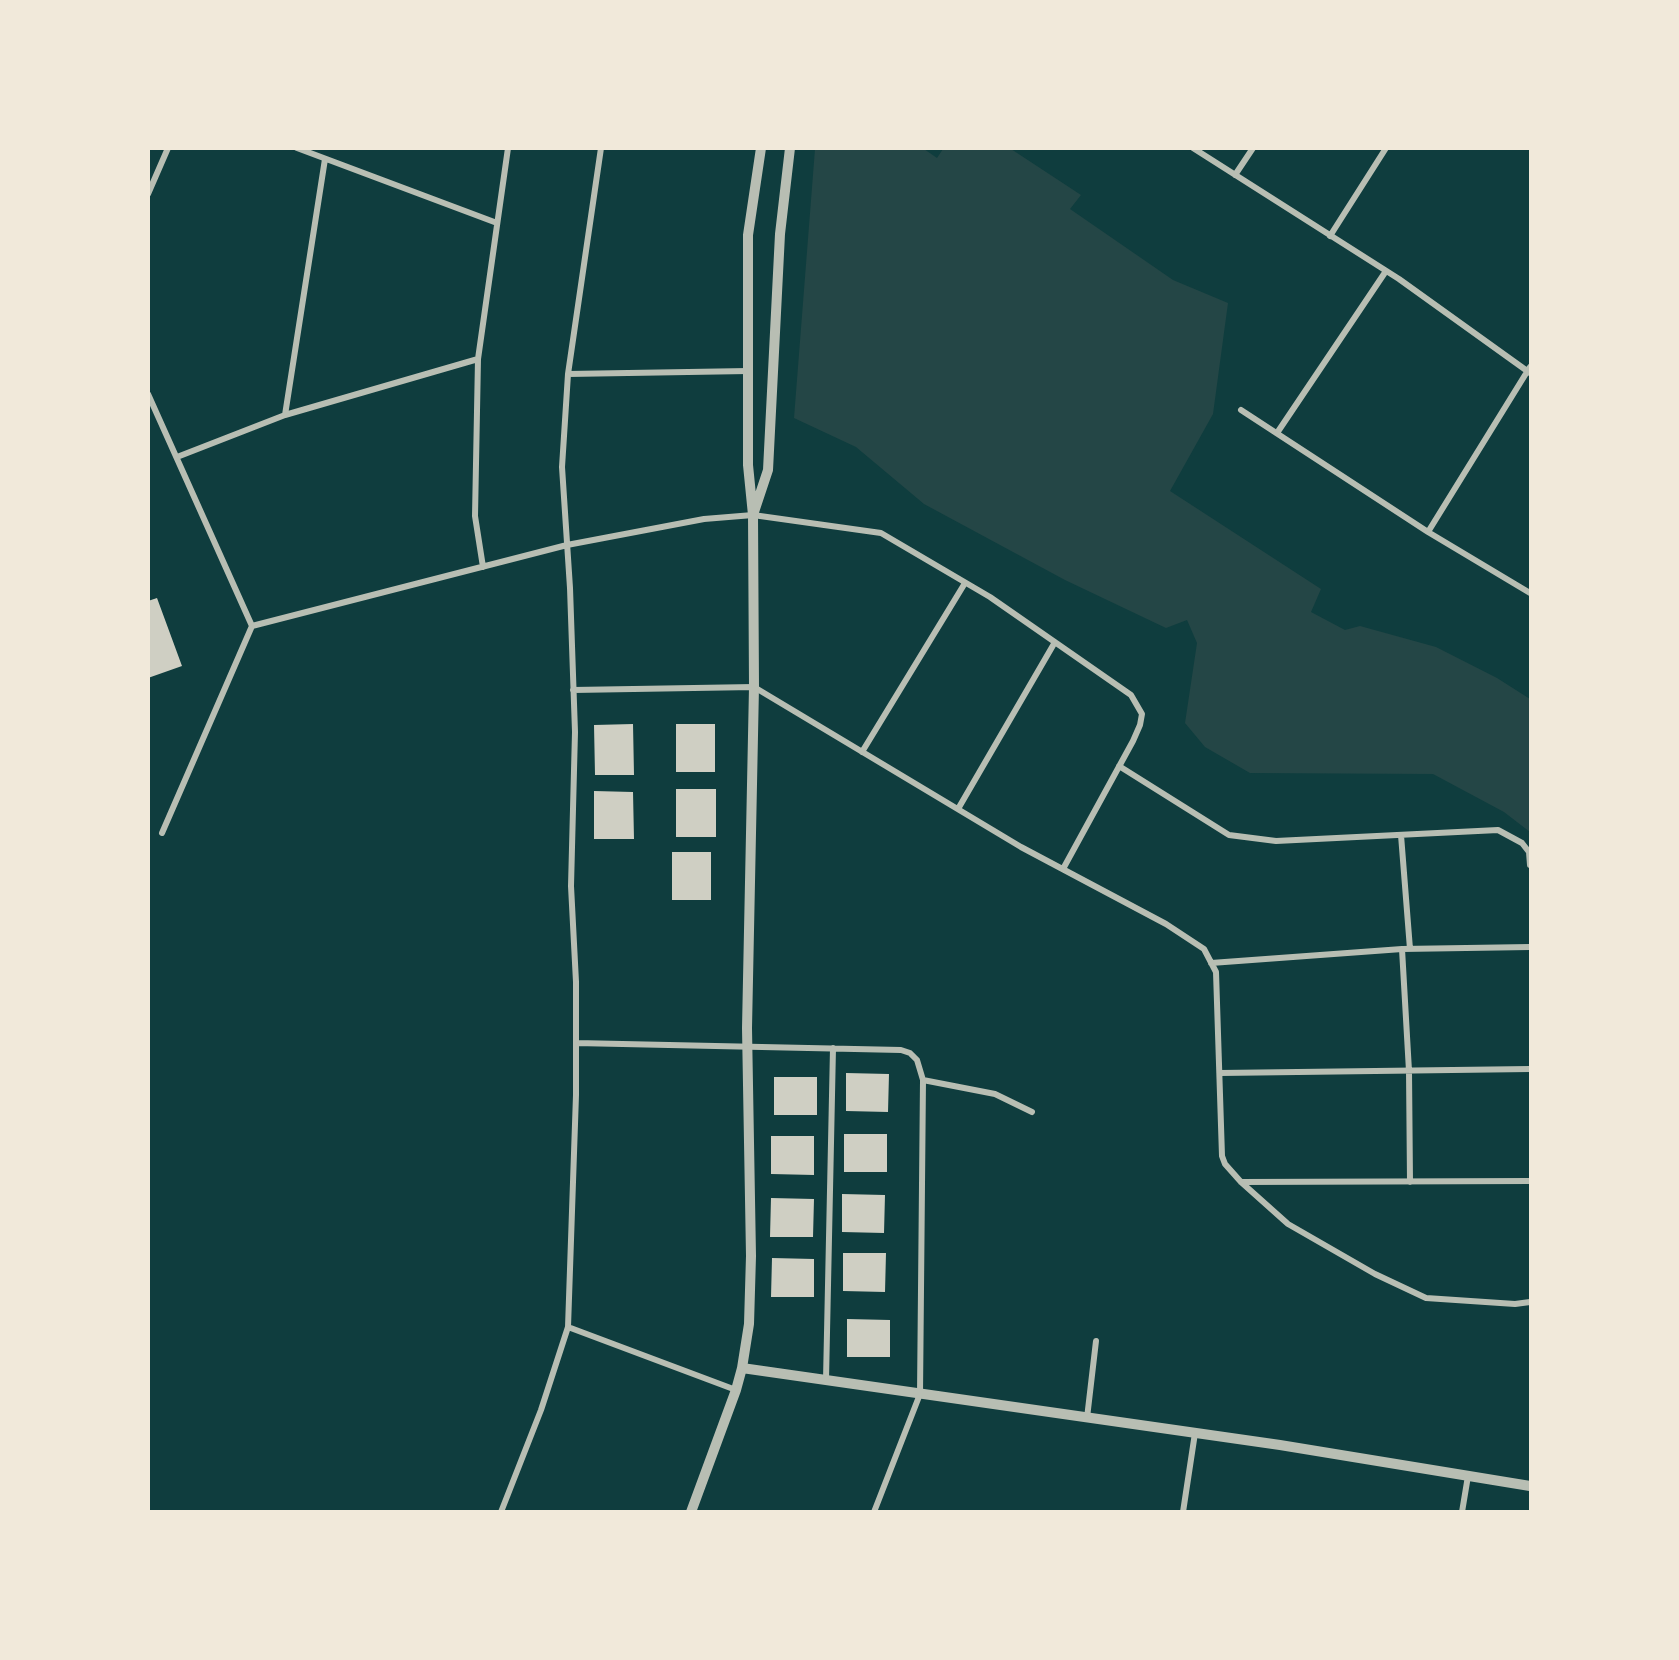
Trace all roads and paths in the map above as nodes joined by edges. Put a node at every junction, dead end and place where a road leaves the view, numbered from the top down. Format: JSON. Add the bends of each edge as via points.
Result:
{"nodes":[{"id":1,"x":168,"y":148,"type":"edge"},
{"id":2,"x":297,"y":148,"type":"edge"},
{"id":3,"x":508,"y":148,"type":"edge"},
{"id":4,"x":601,"y":148,"type":"edge"},
{"id":5,"x":761,"y":148,"type":"edge"},
{"id":6,"x":790,"y":148,"type":"edge"},
{"id":7,"x":1193,"y":148,"type":"edge"},
{"id":8,"x":1253,"y":148,"type":"edge"},
{"id":9,"x":1386,"y":148,"type":"edge"},
{"id":10,"x":325,"y":159,"type":"junction"},
{"id":11,"x":1235,"y":175,"type":"junction"},
{"id":12,"x":148,"y":194,"type":"edge"},
{"id":13,"x":497,"y":223,"type":"junction"},
{"id":14,"x":1330,"y":236,"type":"junction"},
{"id":15,"x":1386,"y":272,"type":"junction"},
{"id":16,"x":478,"y":359,"type":"junction"},
{"id":17,"x":1530,"y":370,"type":"edge"},
{"id":18,"x":748,"y":371,"type":"junction"},
{"id":19,"x":568,"y":374,"type":"junction"},
{"id":20,"x":148,"y":394,"type":"edge"},
{"id":21,"x":1241,"y":410,"type":"dead end"},
{"id":22,"x":285,"y":415,"type":"junction"},
{"id":23,"x":1277,"y":433,"type":"junction"},
{"id":24,"x":177,"y":457,"type":"junction"},
{"id":25,"x":753,"y":515,"type":"junction"},
{"id":26,"x":1428,"y":532,"type":"junction"},
{"id":27,"x":567,"y":545,"type":"junction"},
{"id":28,"x":483,"y":567,"type":"junction"},
{"id":29,"x":965,"y":583,"type":"junction"},
{"id":30,"x":1530,"y":593,"type":"edge"},
{"id":31,"x":252,"y":626,"type":"junction"},
{"id":32,"x":1055,"y":642,"type":"junction"},
{"id":33,"x":753,"y":687,"type":"junction"},
{"id":34,"x":573,"y":690,"type":"junction"},
{"id":35,"x":862,"y":752,"type":"junction"},
{"id":36,"x":1119,"y":766,"type":"junction"},
{"id":37,"x":958,"y":809,"type":"junction"},
{"id":38,"x":162,"y":833,"type":"dead end"},
{"id":39,"x":1401,"y":835,"type":"junction"},
{"id":40,"x":1530,"y":865,"type":"edge"},
{"id":41,"x":1063,"y":869,"type":"junction"},
{"id":42,"x":1530,"y":947,"type":"edge"},
{"id":43,"x":1402,"y":949,"type":"junction"},
{"id":44,"x":1410,"y":949,"type":"junction"},
{"id":45,"x":1211,"y":963,"type":"junction"},
{"id":46,"x":576,"y":1043,"type":"junction"},
{"id":47,"x":747,"y":1046,"type":"junction"},
{"id":48,"x":833,"y":1048,"type":"junction"},
{"id":49,"x":1530,"y":1069,"type":"edge"},
{"id":50,"x":1409,"y":1071,"type":"junction"},
{"id":51,"x":1220,"y":1073,"type":"junction"},
{"id":52,"x":922,"y":1080,"type":"junction"},
{"id":53,"x":1032,"y":1112,"type":"dead end"},
{"id":54,"x":1241,"y":1182,"type":"junction"},
{"id":55,"x":1410,"y":1182,"type":"junction"},
{"id":56,"x":1530,"y":1182,"type":"edge"},
{"id":57,"x":1530,"y":1302,"type":"edge"},
{"id":58,"x":568,"y":1327,"type":"junction"},
{"id":59,"x":1096,"y":1341,"type":"dead end"},
{"id":60,"x":742,"y":1368,"type":"junction"},
{"id":61,"x":826,"y":1380,"type":"junction"},
{"id":62,"x":736,"y":1390,"type":"junction"},
{"id":63,"x":920,"y":1394,"type":"junction"},
{"id":64,"x":1087,"y":1418,"type":"junction"},
{"id":65,"x":1196,"y":1433,"type":"junction"},
{"id":66,"x":1468,"y":1476,"type":"junction"},
{"id":67,"x":1530,"y":1486,"type":"edge"},
{"id":68,"x":501,"y":1512,"type":"edge"},
{"id":69,"x":691,"y":1512,"type":"edge"},
{"id":70,"x":874,"y":1512,"type":"edge"},
{"id":71,"x":1183,"y":1512,"type":"edge"},
{"id":72,"x":1462,"y":1512,"type":"edge"}],
"edges":[{"from":1,"to":12,"type":"street"},
{"from":2,"to":10,"type":"street"},
{"from":3,"to":13,"type":"street"},
{"from":4,"to":19,"type":"street"},
{"from":5,"to":18,"type":"street","via":[[748,235]]},
{"from":6,"to":25,"type":"street","via":[[780,234],[768,470]]},
{"from":7,"to":11,"type":"street"},
{"from":8,"to":11,"type":"street"},
{"from":9,"to":14,"type":"street"},
{"from":10,"to":13,"type":"street"},
{"from":10,"to":22,"type":"street"},
{"from":11,"to":14,"type":"street"},
{"from":13,"to":16,"type":"street"},
{"from":14,"to":15,"type":"street"},
{"from":15,"to":17,"type":"street"},
{"from":15,"to":23,"type":"street"},
{"from":16,"to":22,"type":"street"},
{"from":16,"to":28,"type":"street","via":[[475,516]]},
{"from":17,"to":26,"type":"street"},
{"from":18,"to":19,"type":"street"},
{"from":18,"to":25,"type":"street","via":[[748,465]]},
{"from":19,"to":27,"type":"street","via":[[562,467]]},
{"from":20,"to":24,"type":"street"},
{"from":21,"to":23,"type":"street"},
{"from":22,"to":24,"type":"street"},
{"from":23,"to":26,"type":"street"},
{"from":24,"to":31,"type":"street"},
{"from":25,"to":27,"type":"street","via":[[704,519]]},
{"from":25,"to":29,"type":"street","via":[[881,532]]},
{"from":25,"to":33,"type":"street"},
{"from":26,"to":30,"type":"street"},
{"from":27,"to":28,"type":"street"},
{"from":27,"to":34,"type":"street"},
{"from":28,"to":31,"type":"street"},
{"from":29,"to":32,"type":"street"},
{"from":29,"to":35,"type":"street"},
{"from":31,"to":38,"type":"street"},
{"from":32,"to":36,"type":"street","via":[[1131,695],[1142,714]]},
{"from":32,"to":37,"type":"street"},
{"from":33,"to":34,"type":"street"},
{"from":33,"to":35,"type":"street"},
{"from":33,"to":47,"type":"street"},
{"from":34,"to":46,"type":"street","via":[[571,886]]},
{"from":35,"to":37,"type":"street"},
{"from":36,"to":39,"type":"street","via":[[1229,835],[1275,841]]},
{"from":36,"to":41,"type":"street"},
{"from":37,"to":41,"type":"street"},
{"from":39,"to":40,"type":"street","via":[[1498,831],[1522,843],[1529,852]]},
{"from":39,"to":44,"type":"street"},
{"from":41,"to":45,"type":"street","via":[[1166,924],[1204,949]]},
{"from":42,"to":44,"type":"street"},
{"from":43,"to":44,"type":"street"},
{"from":43,"to":45,"type":"street"},
{"from":43,"to":50,"type":"street"},
{"from":45,"to":51,"type":"street","via":[[1216,972]]},
{"from":46,"to":47,"type":"street"},
{"from":46,"to":58,"type":"street"},
{"from":47,"to":48,"type":"street"},
{"from":47,"to":60,"type":"street","via":[[750,1268],[749,1324]]},
{"from":48,"to":52,"type":"street","via":[[910,1053],[917,1060]]},
{"from":48,"to":61,"type":"street"},
{"from":49,"to":50,"type":"street"},
{"from":50,"to":51,"type":"street"},
{"from":50,"to":55,"type":"street"},
{"from":51,"to":54,"type":"street","via":[[1222,1156]]},
{"from":52,"to":53,"type":"street","via":[[994,1094]]},
{"from":52,"to":63,"type":"street"},
{"from":54,"to":55,"type":"street"},
{"from":54,"to":57,"type":"street","via":[[1288,1224],[1426,1298]]},
{"from":55,"to":56,"type":"street"},
{"from":58,"to":62,"type":"street"},
{"from":58,"to":68,"type":"street"},
{"from":59,"to":64,"type":"street"},
{"from":60,"to":61,"type":"street"},
{"from":60,"to":62,"type":"street"},
{"from":61,"to":63,"type":"street"},
{"from":62,"to":69,"type":"street"},
{"from":63,"to":64,"type":"street"},
{"from":63,"to":70,"type":"street"},
{"from":64,"to":65,"type":"street"},
{"from":65,"to":66,"type":"street"},
{"from":65,"to":71,"type":"street"},
{"from":66,"to":67,"type":"street"},
{"from":66,"to":72,"type":"street"}]}
